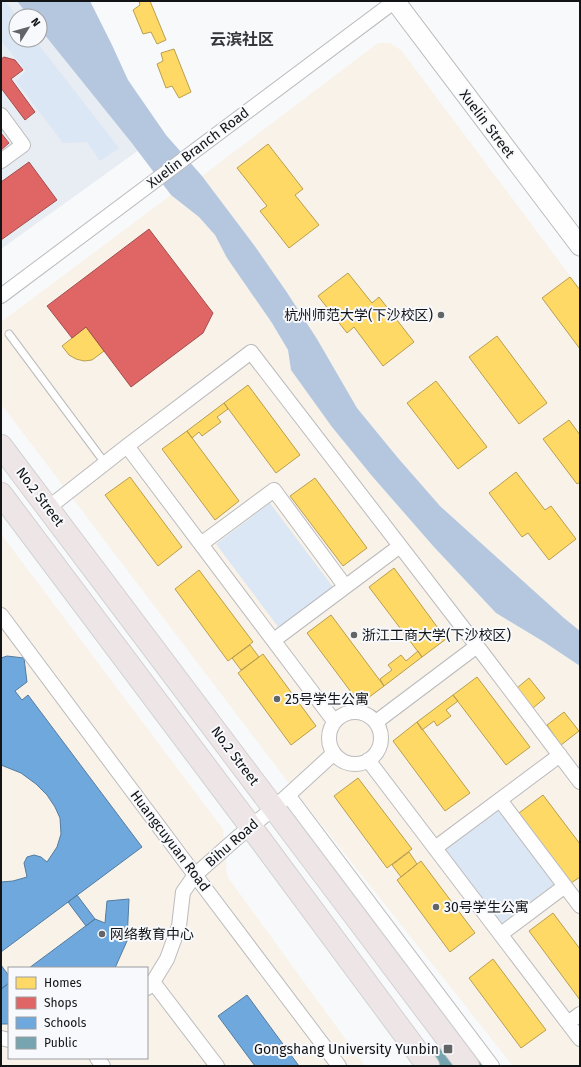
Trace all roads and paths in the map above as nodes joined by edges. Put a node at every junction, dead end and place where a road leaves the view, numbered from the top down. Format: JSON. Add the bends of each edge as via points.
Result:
{"nodes":[{"id":1,"x":395,"y":1,"type":"edge"},
{"id":2,"x":1,"y":115,"type":"edge"},
{"id":3,"x":1,"y":161,"type":"edge"},
{"id":4,"x":579,"y":244,"type":"edge"},
{"id":5,"x":1,"y":296,"type":"edge"},
{"id":6,"x":9,"y":334,"type":"dead end"},
{"id":7,"x":1,"y":446,"type":"edge"},
{"id":8,"x":127,"y":446,"type":"junction"},
{"id":9,"x":105,"y":463,"type":"junction"},
{"id":10,"x":1,"y":494,"type":"edge"},
{"id":11,"x":48,"y":508,"type":"junction"},
{"id":12,"x":201,"y":544,"type":"junction"},
{"id":13,"x":400,"y":546,"type":"junction"},
{"id":14,"x":346,"y":586,"type":"junction"},
{"id":15,"x":1,"y":615,"type":"edge"},
{"id":16,"x":274,"y":640,"type":"junction"},
{"id":17,"x":477,"y":646,"type":"junction"},
{"id":18,"x":334,"y":721,"type":"junction"},
{"id":19,"x":376,"y":722,"type":"junction"},
{"id":20,"x":333,"y":754,"type":"junction"},
{"id":21,"x":560,"y":755,"type":"junction"},
{"id":22,"x":368,"y":760,"type":"junction"},
{"id":23,"x":580,"y":782,"type":"edge"},
{"id":24,"x":500,"y":800,"type":"junction"},
{"id":25,"x":281,"y":802,"type":"junction"},
{"id":26,"x":251,"y":827,"type":"junction"},
{"id":27,"x":435,"y":848,"type":"junction"},
{"id":28,"x":195,"y":876,"type":"junction"},
{"id":29,"x":565,"y":886,"type":"junction"},
{"id":30,"x":580,"y":906,"type":"edge"},
{"id":31,"x":501,"y":934,"type":"junction"},
{"id":32,"x":150,"y":985,"type":"edge"},
{"id":33,"x":580,"y":1014,"type":"edge"},
{"id":34,"x":568,"y":1023,"type":"junction"},
{"id":35,"x":580,"y":1039,"type":"edge"},
{"id":36,"x":217,"y":1066,"type":"edge"},
{"id":37,"x":339,"y":1066,"type":"edge"},
{"id":38,"x":428,"y":1066,"type":"edge"},
{"id":39,"x":468,"y":1066,"type":"edge"},
{"id":40,"x":492,"y":1066,"type":"edge"}],
"edges":[{"from":1,"to":4,"type":"main road","name":"Xuelin Street"},
{"from":1,"to":5,"type":"street","name":"Xuelin Branch Road"},
{"from":2,"to":3,"type":"street","via":[[24,145]]},
{"from":6,"to":9,"type":"lane"},
{"from":7,"to":11,"type":"main road","name":"No.2 Street"},
{"from":8,"to":9,"type":"street"},
{"from":8,"to":12,"type":"street"},
{"from":8,"to":13,"type":"street","via":[[251,352]]},
{"from":9,"to":11,"type":"street"},
{"from":10,"to":26,"type":"main road"},
{"from":11,"to":25,"type":"main road","name":"No.2 Street"},
{"from":12,"to":14,"type":"street","via":[[274,490]]},
{"from":12,"to":16,"type":"street"},
{"from":13,"to":14,"type":"street"},
{"from":13,"to":17,"type":"street"},
{"from":14,"to":16,"type":"street"},
{"from":15,"to":28,"type":"street","name":"Huangcuyuan Road"},
{"from":16,"to":18,"type":"street"},
{"from":17,"to":19,"type":"street"},
{"from":17,"to":21,"type":"street"},
{"from":18,"to":19,"type":"street","via":[[341,715],[358,711]]},
{"from":18,"to":20,"type":"street","via":[[328,737]]},
{"from":19,"to":22,"type":"street","via":[[381,734],[381,743],[373,758]]},
{"from":20,"to":22,"type":"street","via":[[348,764],[357,765]]},
{"from":20,"to":25,"type":"street","name":"Bihu Road"},
{"from":21,"to":23,"type":"street"},
{"from":21,"to":24,"type":"street"},
{"from":22,"to":27,"type":"street"},
{"from":24,"to":27,"type":"street"},
{"from":24,"to":29,"type":"street"},
{"from":25,"to":26,"type":"street","name":"Bihu Road"},
{"from":25,"to":39,"type":"main road","name":"No.2 Street"},
{"from":25,"to":40,"type":"street"},
{"from":26,"to":28,"type":"street","name":"Bihu Road"},
{"from":26,"to":38,"type":"main road"},
{"from":27,"to":31,"type":"street"},
{"from":28,"to":32,"type":"street","name":"Bihu Road","via":[[183,892],[179,926],[167,959]]},
{"from":28,"to":37,"type":"street","name":"Huangcuyuan Road"},
{"from":29,"to":30,"type":"street"},
{"from":29,"to":31,"type":"street"},
{"from":31,"to":34,"type":"street"},
{"from":32,"to":36,"type":"street"},
{"from":33,"to":34,"type":"street"},
{"from":34,"to":35,"type":"street"}]}
